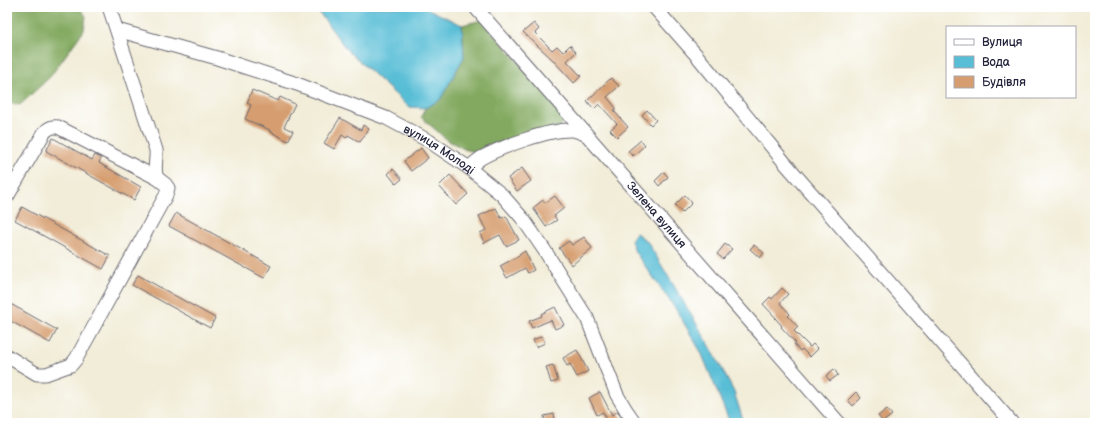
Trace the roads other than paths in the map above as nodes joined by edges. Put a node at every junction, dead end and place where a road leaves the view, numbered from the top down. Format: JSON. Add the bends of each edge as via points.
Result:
{"nodes":[{"id":1,"x":109,"y":7,"type":"edge"},
{"id":2,"x":475,"y":7,"type":"edge"},
{"id":3,"x":654,"y":7,"type":"edge"},
{"id":4,"x":117,"y":30,"type":"junction"},
{"id":5,"x":587,"y":135,"type":"junction"},
{"id":6,"x":469,"y":168,"type":"junction"},
{"id":7,"x":157,"y":178,"type":"junction"},
{"id":8,"x":7,"y":197,"type":"edge"},
{"id":9,"x":7,"y":356,"type":"edge"},
{"id":10,"x":636,"y":423,"type":"edge"},
{"id":11,"x":839,"y":423,"type":"edge"},
{"id":12,"x":1012,"y":423,"type":"edge"}],
"edges":[{"from":1,"to":4,"type":"street"},
{"from":2,"to":5,"type":"street","name":"Зелена вулиця"},
{"from":3,"to":12,"type":"street","via":[[785,163]]},
{"from":4,"to":6,"type":"street","name":"вулиця Молоді","via":[[297,84],[386,118],[429,141]]},
{"from":4,"to":7,"type":"street","via":[[156,150]]},
{"from":5,"to":6,"type":"street","via":[[573,130],[534,137],[493,152]]},
{"from":5,"to":11,"type":"street","name":"Зелена вулиця"},
{"from":6,"to":10,"type":"street","name":"вулиця Молоді","via":[[502,195],[523,219],[545,251],[587,318],[617,395]]},
{"from":7,"to":8,"type":"street","via":[[54,127],[44,133]]},
{"from":7,"to":9,"type":"street","via":[[168,188],[166,195],[76,360],[52,372],[37,374]]}]}
